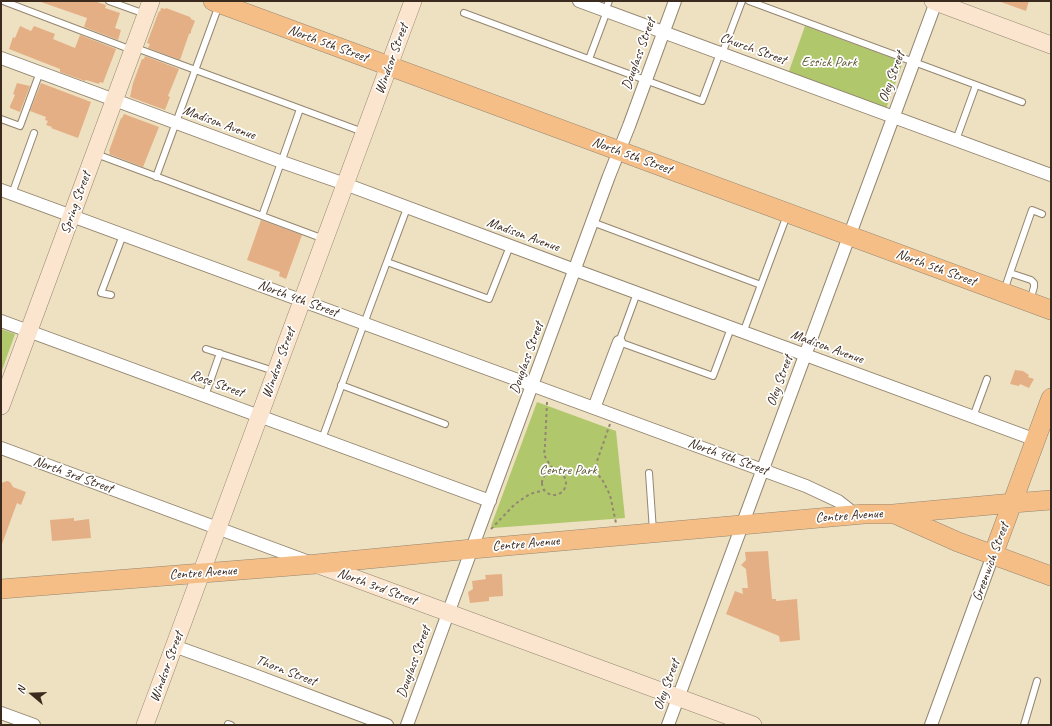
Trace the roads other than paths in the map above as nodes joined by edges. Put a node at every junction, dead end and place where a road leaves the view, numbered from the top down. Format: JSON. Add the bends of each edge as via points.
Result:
{"nodes":[{"id":1,"x":3,"y":1,"type":"edge"},
{"id":2,"x":109,"y":1,"type":"edge"},
{"id":3,"x":413,"y":1,"type":"edge"},
{"id":4,"x":579,"y":1,"type":"edge"},
{"id":5,"x":675,"y":1,"type":"edge"},
{"id":6,"x":742,"y":1,"type":"edge"},
{"id":7,"x":749,"y":1,"type":"edge"},
{"id":8,"x":216,"y":2,"type":"edge"},
{"id":9,"x":935,"y":2,"type":"edge"},
{"id":10,"x":149,"y":8,"type":"edge"},
{"id":11,"x":607,"y":8,"type":"edge"},
{"id":12,"x":464,"y":13,"type":"dead end"},
{"id":13,"x":663,"y":32,"type":"junction"},
{"id":14,"x":1051,"y":45,"type":"edge"},
{"id":15,"x":134,"y":49,"type":"junction"},
{"id":16,"x":721,"y":54,"type":"junction"},
{"id":17,"x":1,"y":58,"type":"edge"},
{"id":18,"x":589,"y":59,"type":"junction"},
{"id":19,"x":914,"y":62,"type":"junction"},
{"id":20,"x":389,"y":66,"type":"junction"},
{"id":21,"x":195,"y":70,"type":"junction"},
{"id":22,"x":40,"y":72,"type":"junction"},
{"id":23,"x":646,"y":80,"type":"junction"},
{"id":24,"x":976,"y":85,"type":"junction"},
{"id":25,"x":114,"y":100,"type":"junction"},
{"id":26,"x":1022,"y":102,"type":"dead end"},
{"id":27,"x":300,"y":109,"type":"junction"},
{"id":28,"x":893,"y":117,"type":"junction"},
{"id":29,"x":1,"y":119,"type":"edge"},
{"id":30,"x":176,"y":123,"type":"junction"},
{"id":31,"x":364,"y":132,"type":"junction"},
{"id":32,"x":34,"y":133,"type":"dead end"},
{"id":33,"x":956,"y":140,"type":"junction"},
{"id":34,"x":619,"y":151,"type":"junction"},
{"id":35,"x":95,"y":154,"type":"junction"},
{"id":36,"x":282,"y":162,"type":"junction"},
{"id":37,"x":1051,"y":175,"type":"edge"},
{"id":38,"x":156,"y":177,"type":"junction"},
{"id":39,"x":345,"y":184,"type":"junction"},
{"id":40,"x":6,"y":192,"type":"edge"},
{"id":41,"x":407,"y":208,"type":"junction"},
{"id":42,"x":787,"y":214,"type":"junction"},
{"id":43,"x":1042,"y":214,"type":"dead end"},
{"id":44,"x":71,"y":216,"type":"junction"},
{"id":45,"x":262,"y":216,"type":"junction"},
{"id":46,"x":592,"y":222,"type":"junction"},
{"id":47,"x":123,"y":235,"type":"junction"},
{"id":48,"x":849,"y":236,"type":"junction"},
{"id":49,"x":325,"y":239,"type":"junction"},
{"id":50,"x":510,"y":246,"type":"junction"},
{"id":51,"x":387,"y":262,"type":"junction"},
{"id":52,"x":575,"y":270,"type":"junction"},
{"id":53,"x":1010,"y":273,"type":"junction"},
{"id":54,"x":761,"y":285,"type":"junction"},
{"id":55,"x":637,"y":293,"type":"junction"},
{"id":56,"x":1003,"y":293,"type":"junction"},
{"id":57,"x":111,"y":295,"type":"dead end"},
{"id":58,"x":302,"y":301,"type":"junction"},
{"id":59,"x":1029,"y":302,"type":"junction"},
{"id":60,"x":1051,"y":310,"type":"edge"},
{"id":61,"x":1,"y":320,"type":"edge"},
{"id":62,"x":364,"y":324,"type":"junction"},
{"id":63,"x":731,"y":328,"type":"junction"},
{"id":64,"x":29,"y":331,"type":"junction"},
{"id":65,"x":743,"y":333,"type":"junction"},
{"id":66,"x":619,"y":342,"type":"junction"},
{"id":67,"x":206,"y":349,"type":"dead end"},
{"id":68,"x":220,"y":353,"type":"junction"},
{"id":69,"x":806,"y":355,"type":"junction"},
{"id":70,"x":276,"y":372,"type":"junction"},
{"id":71,"x":987,"y":379,"type":"dead end"},
{"id":72,"x":342,"y":385,"type":"junction"},
{"id":73,"x":532,"y":386,"type":"junction"},
{"id":74,"x":205,"y":396,"type":"junction"},
{"id":75,"x":1051,"y":398,"type":"edge"},
{"id":76,"x":1,"y":406,"type":"edge"},
{"id":77,"x":594,"y":408,"type":"junction"},
{"id":78,"x":259,"y":416,"type":"junction"},
{"id":79,"x":973,"y":417,"type":"junction"},
{"id":80,"x":445,"y":424,"type":"dead end"},
{"id":81,"x":322,"y":439,"type":"junction"},
{"id":82,"x":1036,"y":440,"type":"junction"},
{"id":83,"x":1,"y":448,"type":"edge"},
{"id":84,"x":763,"y":470,"type":"junction"},
{"id":85,"x":649,"y":472,"type":"dead end"},
{"id":86,"x":1051,"y":500,"type":"edge"},
{"id":87,"x":490,"y":501,"type":"junction"},
{"id":88,"x":1013,"y":503,"type":"junction"},
{"id":89,"x":893,"y":514,"type":"junction"},
{"id":90,"x":856,"y":515,"type":"junction"},
{"id":91,"x":743,"y":525,"type":"junction"},
{"id":92,"x":218,"y":528,"type":"junction"},
{"id":93,"x":653,"y":533,"type":"junction"},
{"id":94,"x":472,"y":548,"type":"junction"},
{"id":95,"x":993,"y":555,"type":"junction"},
{"id":96,"x":316,"y":564,"type":"junction"},
{"id":97,"x":202,"y":573,"type":"junction"},
{"id":98,"x":1051,"y":576,"type":"edge"},
{"id":99,"x":1,"y":589,"type":"edge"},
{"id":100,"x":448,"y":613,"type":"junction"},
{"id":101,"x":174,"y":646,"type":"junction"},
{"id":102,"x":1037,"y":681,"type":"dead end"},
{"id":103,"x":678,"y":697,"type":"junction"},
{"id":104,"x":1,"y":713,"type":"edge"},
{"id":105,"x":34,"y":725,"type":"edge"},
{"id":106,"x":145,"y":725,"type":"edge"},
{"id":107,"x":387,"y":725,"type":"edge"},
{"id":108,"x":407,"y":725,"type":"edge"},
{"id":109,"x":668,"y":725,"type":"edge"},
{"id":110,"x":753,"y":725,"type":"edge"},
{"id":111,"x":931,"y":725,"type":"edge"},
{"id":112,"x":1024,"y":725,"type":"edge"}],
"edges":[{"from":1,"to":15,"type":"lane"},
{"from":2,"to":10,"type":"lane"},
{"from":3,"to":20,"type":"main road","name":"Windsor Street"},
{"from":4,"to":11,"type":"street","name":"Church Street"},
{"from":5,"to":13,"type":"street","name":"Douglass Street"},
{"from":6,"to":16,"type":"lane"},
{"from":7,"to":19,"type":"lane"},
{"from":8,"to":20,"type":"main road","name":"North 5th Street"},
{"from":8,"to":21,"type":"lane"},
{"from":9,"to":14,"type":"main road"},
{"from":9,"to":19,"type":"street","name":"Oley Street"},
{"from":10,"to":15,"type":"main road","name":"Spring Street"},
{"from":11,"to":13,"type":"street","name":"Church Street"},
{"from":11,"to":18,"type":"lane"},
{"from":12,"to":18,"type":"lane"},
{"from":13,"to":16,"type":"street","name":"Church Street"},
{"from":13,"to":23,"type":"street","name":"Douglass Street"},
{"from":15,"to":21,"type":"lane"},
{"from":15,"to":25,"type":"main road","name":"Spring Street"},
{"from":16,"to":23,"type":"lane","via":[[702,101]]},
{"from":16,"to":28,"type":"street","name":"Church Street"},
{"from":17,"to":22,"type":"street","name":"Madison Avenue"},
{"from":18,"to":23,"type":"lane"},
{"from":19,"to":24,"type":"lane"},
{"from":19,"to":28,"type":"street","name":"Oley Street"},
{"from":20,"to":31,"type":"main road","name":"Windsor Street"},
{"from":20,"to":34,"type":"main road","name":"North 5th Street"},
{"from":21,"to":27,"type":"lane"},
{"from":21,"to":30,"type":"lane"},
{"from":22,"to":25,"type":"street","name":"Madison Avenue"},
{"from":22,"to":29,"type":"lane","via":[[20,126]]},
{"from":23,"to":34,"type":"street","name":"Douglass Street"},
{"from":24,"to":26,"type":"lane"},
{"from":24,"to":33,"type":"lane"},
{"from":25,"to":30,"type":"street","name":"Madison Avenue"},
{"from":25,"to":35,"type":"main road","name":"Spring Street"},
{"from":27,"to":31,"type":"lane"},
{"from":27,"to":36,"type":"lane"},
{"from":28,"to":33,"type":"street","name":"Church Street"},
{"from":28,"to":48,"type":"street","name":"Oley Street"},
{"from":30,"to":36,"type":"street","name":"Madison Avenue"},
{"from":30,"to":38,"type":"lane"},
{"from":31,"to":39,"type":"main road","name":"Windsor Street"},
{"from":32,"to":40,"type":"lane"},
{"from":33,"to":37,"type":"street","name":"Church Street"},
{"from":34,"to":42,"type":"main road","name":"North 5th Street"},
{"from":34,"to":46,"type":"street","name":"Douglass Street"},
{"from":35,"to":38,"type":"lane"},
{"from":35,"to":44,"type":"main road","name":"Spring Street"},
{"from":36,"to":39,"type":"street","name":"Madison Avenue"},
{"from":36,"to":45,"type":"lane"},
{"from":38,"to":45,"type":"lane"},
{"from":39,"to":41,"type":"street","name":"Madison Avenue"},
{"from":39,"to":49,"type":"main road","name":"Windsor Street"},
{"from":40,"to":44,"type":"street","name":"North 4th Street"},
{"from":41,"to":50,"type":"street","name":"Madison Avenue"},
{"from":41,"to":51,"type":"lane"},
{"from":42,"to":48,"type":"main road","name":"North 5th Street"},
{"from":42,"to":54,"type":"lane"},
{"from":43,"to":53,"type":"lane","via":[[1032,210]]},
{"from":44,"to":47,"type":"street","name":"North 4th Street"},
{"from":44,"to":64,"type":"main road","name":"Spring Street"},
{"from":45,"to":49,"type":"lane"},
{"from":46,"to":52,"type":"street","name":"Douglass Street"},
{"from":46,"to":54,"type":"lane"},
{"from":47,"to":57,"type":"lane","via":[[101,293]]},
{"from":47,"to":58,"type":"street","name":"North 4th Street"},
{"from":48,"to":56,"type":"main road","name":"North 5th Street"},
{"from":48,"to":69,"type":"street","name":"Oley Street"},
{"from":49,"to":58,"type":"main road","name":"Windsor Street"},
{"from":50,"to":51,"type":"lane","via":[[489,299]]},
{"from":50,"to":52,"type":"street","name":"Madison Avenue"},
{"from":51,"to":62,"type":"lane"},
{"from":52,"to":55,"type":"street","name":"Madison Avenue"},
{"from":52,"to":73,"type":"street","name":"Douglass Street"},
{"from":53,"to":56,"type":"lane"},
{"from":53,"to":59,"type":"lane","via":[[1034,283]]},
{"from":54,"to":65,"type":"lane"},
{"from":55,"to":63,"type":"street","name":"Madison Avenue"},
{"from":55,"to":66,"type":"lane"},
{"from":56,"to":59,"type":"main road","name":"North 5th Street"},
{"from":58,"to":62,"type":"street","name":"North 4th Street"},
{"from":58,"to":70,"type":"main road","name":"Windsor Street"},
{"from":59,"to":60,"type":"main road","name":"North 5th Street"},
{"from":61,"to":64,"type":"street","name":"Rose Street"},
{"from":62,"to":72,"type":"lane"},
{"from":62,"to":73,"type":"street","name":"North 4th Street"},
{"from":63,"to":65,"type":"street","name":"Madison Avenue"},
{"from":63,"to":66,"type":"lane","via":[[713,376]]},
{"from":64,"to":74,"type":"street","name":"Rose Street"},
{"from":64,"to":76,"type":"main road","name":"Spring Street"},
{"from":65,"to":69,"type":"street","name":"Madison Avenue"},
{"from":66,"to":77,"type":"street"},
{"from":67,"to":68,"type":"lane"},
{"from":68,"to":70,"type":"lane"},
{"from":68,"to":74,"type":"lane"},
{"from":69,"to":79,"type":"street","name":"Madison Avenue"},
{"from":69,"to":84,"type":"street","name":"Oley Street"},
{"from":70,"to":78,"type":"main road","name":"Windsor Street"},
{"from":71,"to":79,"type":"lane"},
{"from":72,"to":80,"type":"lane"},
{"from":72,"to":81,"type":"lane"},
{"from":73,"to":77,"type":"street","name":"North 4th Street"},
{"from":73,"to":87,"type":"street","name":"Douglass Street"},
{"from":74,"to":78,"type":"street","name":"Rose Street"},
{"from":75,"to":82,"type":"main road","name":"Greenwich Street"},
{"from":77,"to":84,"type":"street","name":"North 4th Street"},
{"from":78,"to":81,"type":"street","name":"Rose Street"},
{"from":78,"to":92,"type":"main road","name":"Windsor Street"},
{"from":79,"to":82,"type":"street","name":"Madison Avenue"},
{"from":81,"to":87,"type":"street","name":"Rose Street"},
{"from":82,"to":88,"type":"main road","name":"Greenwich Street"},
{"from":83,"to":92,"type":"street","name":"North 3rd Street"},
{"from":84,"to":90,"type":"street","name":"North 4th Street","via":[[838,501]]},
{"from":84,"to":91,"type":"street","name":"Oley Street"},
{"from":85,"to":93,"type":"lane"},
{"from":86,"to":88,"type":"main road","name":"Centre Avenue"},
{"from":87,"to":94,"type":"street","name":"Douglass Street"},
{"from":88,"to":89,"type":"main road","name":"Centre Avenue"},
{"from":88,"to":95,"type":"main road","name":"Greenwich Street"},
{"from":89,"to":90,"type":"main road","name":"Centre Avenue"},
{"from":89,"to":95,"type":"main road"},
{"from":90,"to":91,"type":"main road","name":"Centre Avenue"},
{"from":91,"to":93,"type":"main road","name":"Centre Avenue"},
{"from":91,"to":103,"type":"street","name":"Oley Street"},
{"from":92,"to":96,"type":"street","name":"North 3rd Street"},
{"from":92,"to":97,"type":"main road","name":"Windsor Street"},
{"from":93,"to":94,"type":"main road","name":"Centre Avenue"},
{"from":94,"to":96,"type":"main road","name":"Centre Avenue"},
{"from":94,"to":100,"type":"street","name":"Douglass Street"},
{"from":95,"to":98,"type":"main road"},
{"from":95,"to":111,"type":"street","name":"Greenwich Street"},
{"from":96,"to":97,"type":"main road","name":"Centre Avenue"},
{"from":96,"to":100,"type":"main road","name":"North 3rd Street"},
{"from":97,"to":99,"type":"main road","name":"Centre Avenue"},
{"from":97,"to":101,"type":"main road","name":"Windsor Street"},
{"from":100,"to":103,"type":"main road","name":"North 3rd Street"},
{"from":100,"to":108,"type":"street","name":"Douglass Street"},
{"from":101,"to":106,"type":"main road","name":"Windsor Street"},
{"from":101,"to":107,"type":"street","name":"Thorn Street"},
{"from":102,"to":112,"type":"lane"},
{"from":103,"to":109,"type":"street","name":"Oley Street"},
{"from":103,"to":110,"type":"main road","name":"North 3rd Street"},
{"from":104,"to":105,"type":"street"}]}
